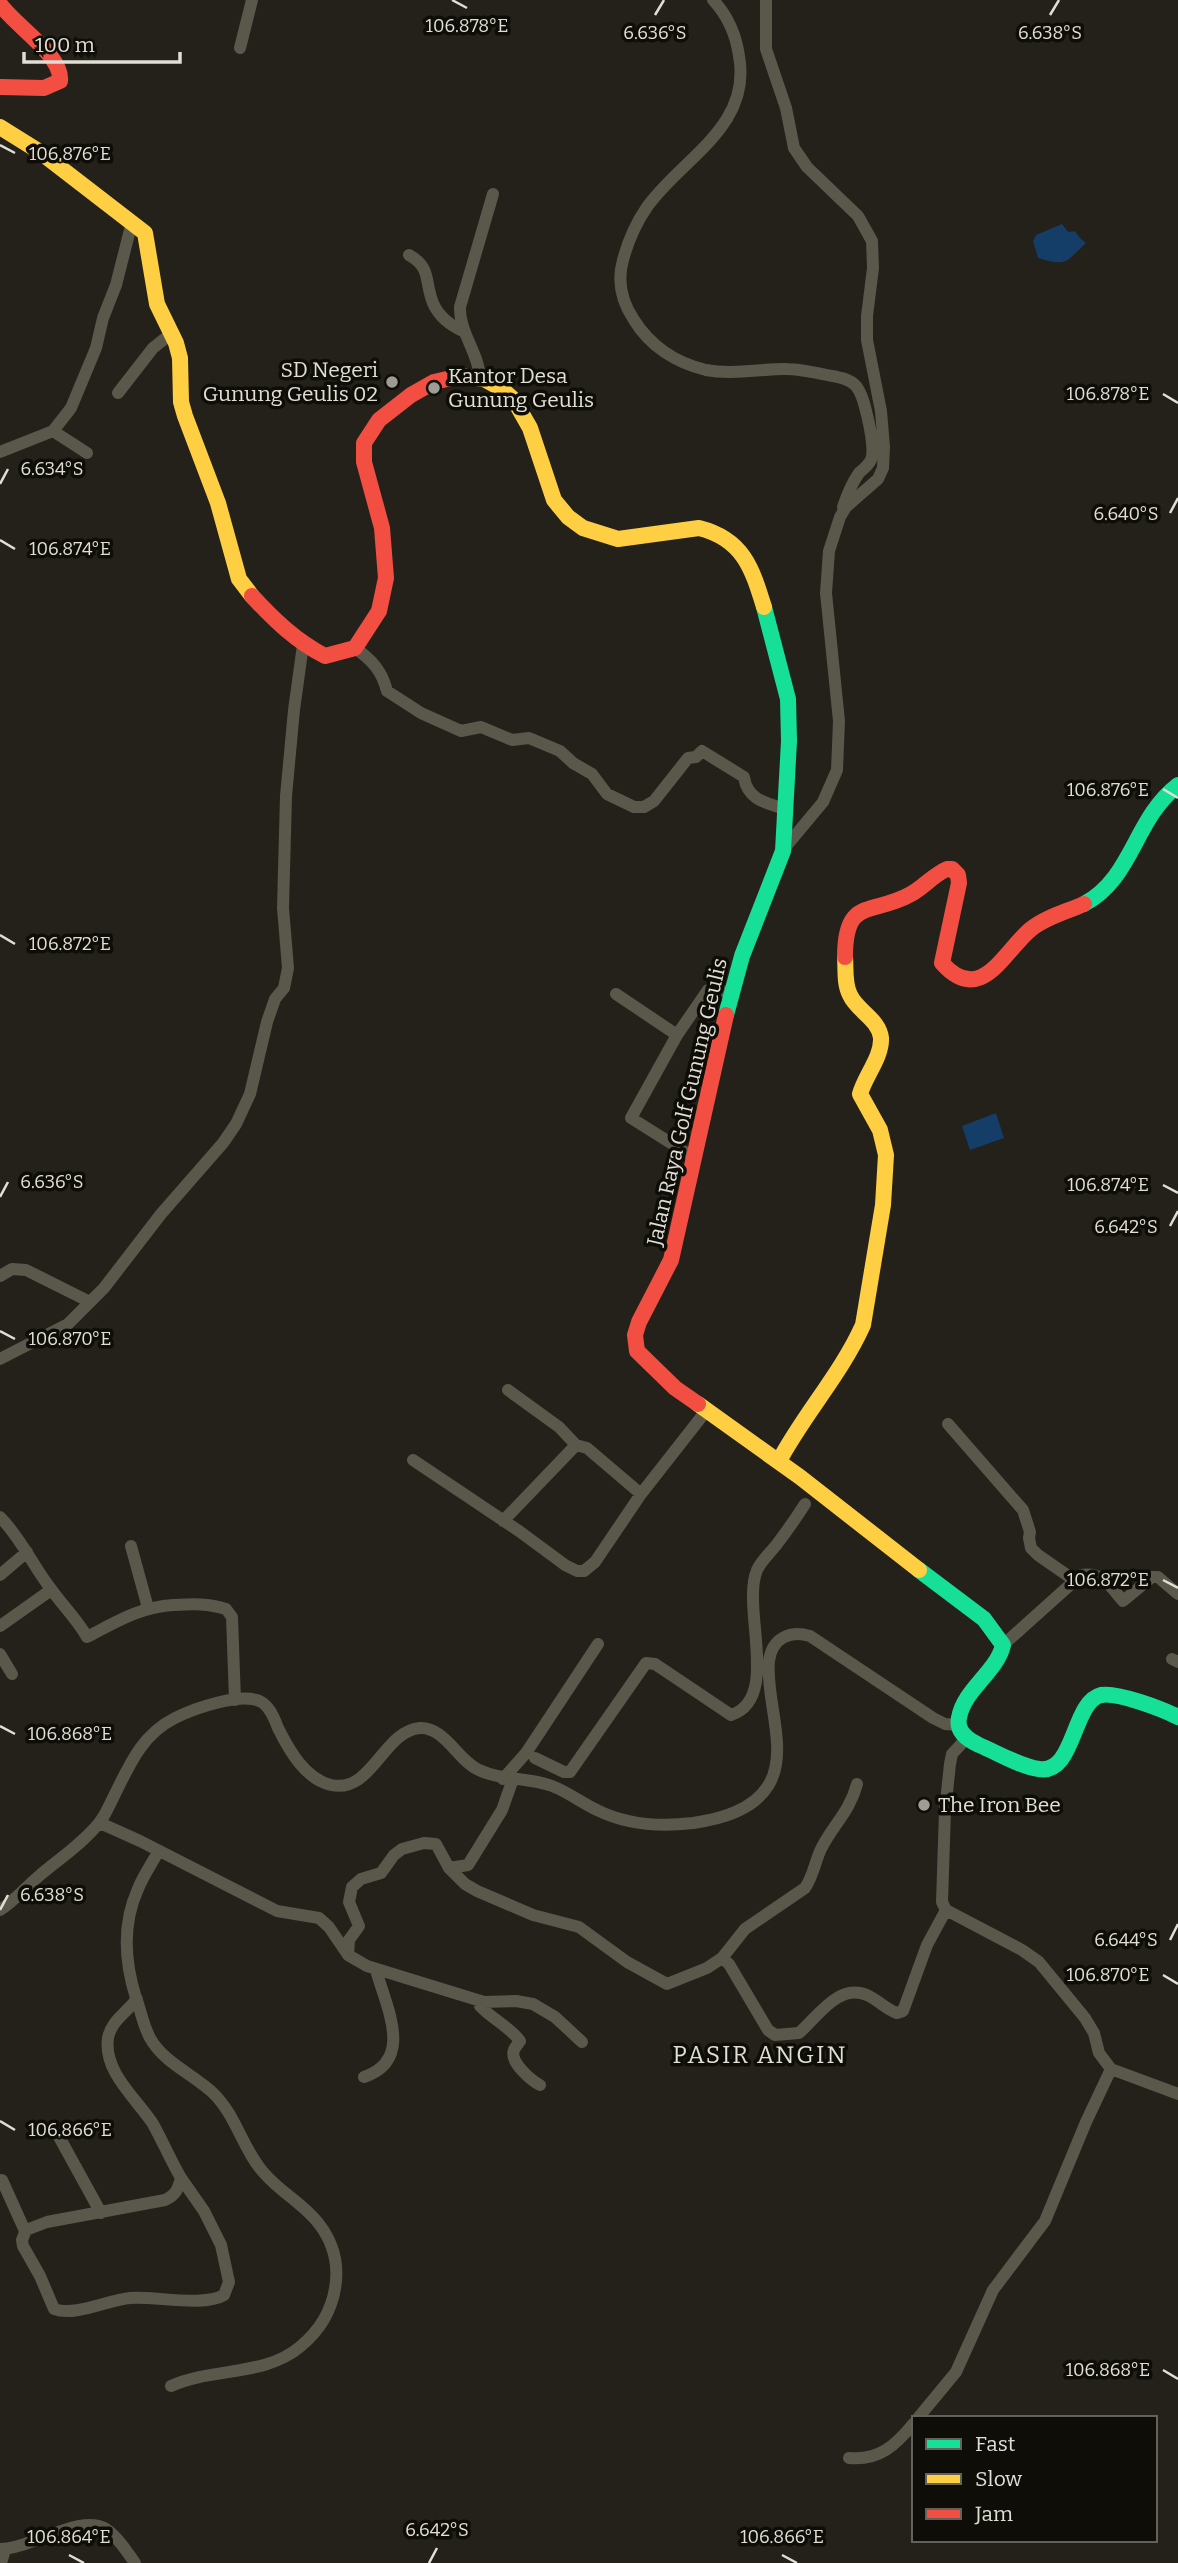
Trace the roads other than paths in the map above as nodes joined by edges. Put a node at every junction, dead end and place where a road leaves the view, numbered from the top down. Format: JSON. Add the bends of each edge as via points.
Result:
{"nodes":[{"id":1,"x":252,"y":0,"type":"edge"},
{"id":2,"x":713,"y":0,"type":"edge"},
{"id":3,"x":766,"y":0,"type":"edge"},
{"id":4,"x":0,"y":4,"type":"edge"},
{"id":5,"x":240,"y":48,"type":"dead end"},
{"id":6,"x":0,"y":87,"type":"edge"},
{"id":7,"x":0,"y":127,"type":"edge"},
{"id":8,"x":493,"y":194,"type":"dead end"},
{"id":9,"x":132,"y":222,"type":"junction"},
{"id":10,"x":408,"y":255,"type":"dead end"},
{"id":11,"x":465,"y":332,"type":"junction"},
{"id":12,"x":172,"y":333,"type":"junction"},
{"id":13,"x":480,"y":378,"type":"junction"},
{"id":14,"x":118,"y":393,"type":"dead end"},
{"id":15,"x":53,"y":431,"type":"junction"},
{"id":16,"x":0,"y":452,"type":"edge"},
{"id":17,"x":87,"y":453,"type":"dead end"},
{"id":18,"x":840,"y":517,"type":"junction"},
{"id":19,"x":303,"y":645,"type":"junction"},
{"id":20,"x":355,"y":648,"type":"junction"},
{"id":21,"x":1178,"y":785,"type":"edge"},
{"id":22,"x":785,"y":809,"type":"junction"},
{"id":23,"x":783,"y":852,"type":"junction"},
{"id":24,"x":731,"y":993,"type":"junction"},
{"id":25,"x":615,"y":994,"type":"dead end"},
{"id":26,"x":677,"y":1035,"type":"junction"},
{"id":27,"x":693,"y":1157,"type":"junction"},
{"id":28,"x":0,"y":1276,"type":"edge"},
{"id":29,"x":89,"y":1301,"type":"junction"},
{"id":30,"x":0,"y":1359,"type":"edge"},
{"id":31,"x":508,"y":1390,"type":"dead end"},
{"id":32,"x":706,"y":1410,"type":"junction"},
{"id":33,"x":948,"y":1424,"type":"dead end"},
{"id":34,"x":576,"y":1445,"type":"junction"},
{"id":35,"x":413,"y":1460,"type":"dead end"},
{"id":36,"x":779,"y":1461,"type":"junction"},
{"id":37,"x":641,"y":1494,"type":"junction"},
{"id":38,"x":805,"y":1504,"type":"dead end"},
{"id":39,"x":0,"y":1517,"type":"edge"},
{"id":40,"x":503,"y":1521,"type":"junction"},
{"id":41,"x":131,"y":1546,"type":"dead end"},
{"id":42,"x":27,"y":1552,"type":"junction"},
{"id":43,"x":0,"y":1575,"type":"edge"},
{"id":44,"x":1074,"y":1580,"type":"junction"},
{"id":45,"x":51,"y":1590,"type":"junction"},
{"id":46,"x":1178,"y":1594,"type":"edge"},
{"id":47,"x":148,"y":1608,"type":"junction"},
{"id":48,"x":0,"y":1626,"type":"edge"},
{"id":49,"x":598,"y":1644,"type":"dead end"},
{"id":50,"x":1003,"y":1645,"type":"junction"},
{"id":51,"x":755,"y":1646,"type":"junction"},
{"id":52,"x":773,"y":1649,"type":"junction"},
{"id":53,"x":0,"y":1654,"type":"edge"},
{"id":54,"x":12,"y":1674,"type":"dead end"},
{"id":55,"x":235,"y":1700,"type":"junction"},
{"id":56,"x":1178,"y":1717,"type":"edge"},
{"id":57,"x":962,"y":1732,"type":"junction"},
{"id":58,"x":535,"y":1758,"type":"dead end"},
{"id":59,"x":508,"y":1779,"type":"junction"},
{"id":60,"x":857,"y":1784,"type":"dead end"},
{"id":61,"x":100,"y":1823,"type":"junction"},
{"id":62,"x":158,"y":1852,"type":"junction"},
{"id":63,"x":449,"y":1868,"type":"junction"},
{"id":64,"x":0,"y":1910,"type":"edge"},
{"id":65,"x":946,"y":1910,"type":"junction"},
{"id":66,"x":348,"y":1955,"type":"junction"},
{"id":67,"x":722,"y":1958,"type":"junction"},
{"id":68,"x":376,"y":1970,"type":"junction"},
{"id":69,"x":137,"y":1999,"type":"junction"},
{"id":70,"x":480,"y":2001,"type":"junction"},
{"id":71,"x":582,"y":2042,"type":"dead end"},
{"id":72,"x":1111,"y":2068,"type":"junction"},
{"id":73,"x":364,"y":2077,"type":"dead end"},
{"id":74,"x":540,"y":2085,"type":"dead end"},
{"id":75,"x":1178,"y":2094,"type":"edge"},
{"id":76,"x":57,"y":2133,"type":"dead end"},
{"id":77,"x":181,"y":2178,"type":"junction"},
{"id":78,"x":2,"y":2180,"type":"dead end"},
{"id":79,"x":101,"y":2213,"type":"junction"},
{"id":80,"x":25,"y":2231,"type":"junction"},
{"id":81,"x":172,"y":2386,"type":"dead end"},
{"id":82,"x":920,"y":2416,"type":"edge"},
{"id":83,"x":912,"y":2425,"type":"edge"},
{"id":84,"x":849,"y":2458,"type":"dead end"},
{"id":85,"x":3,"y":2549,"type":"edge"},
{"id":86,"x":1,"y":2563,"type":"edge"},
{"id":87,"x":135,"y":2563,"type":"edge"}],
"edges":[{"from":1,"to":5,"type":"street"},
{"from":2,"to":18,"type":"street","via":[[729,20],[738,47],[739,95],[721,128],[639,220],[622,262],[625,306],[660,350],[682,362],[719,371],[804,370],[855,385],[867,415],[872,455],[847,494]]},
{"from":3,"to":18,"type":"street","via":[[766,49],[794,148],[807,167],[858,216],[873,250],[867,340],[881,411],[884,458],[878,479]]},
{"from":4,"to":6,"type":"main road","via":[[61,72],[60,81],[52,86]]},
{"from":7,"to":9,"type":"main road"},
{"from":8,"to":11,"type":"street","via":[[460,307]]},
{"from":9,"to":12,"type":"main road","via":[[146,236],[157,304]]},
{"from":9,"to":15,"type":"street","via":[[92,358],[71,408]]},
{"from":10,"to":11,"type":"street","via":[[424,267],[433,304],[449,325]]},
{"from":11,"to":13,"type":"street"},
{"from":12,"to":14,"type":"street","via":[[153,348]]},
{"from":12,"to":19,"type":"main road","via":[[180,358],[183,409],[218,503],[239,579]]},
{"from":13,"to":20,"type":"main road","via":[[456,376],[427,384],[379,420],[366,436],[364,461],[382,528],[385,588],[379,611]]},
{"from":13,"to":22,"type":"main road","name":"Jalan Raya Golf Gunung Geulis","via":[[507,392],[518,405],[551,495],[578,525],[618,539],[705,529],[744,555],[754,574],[787,691]]},
{"from":15,"to":16,"type":"street"},
{"from":15,"to":17,"type":"street"},
{"from":18,"to":23,"type":"street","via":[[829,551],[826,593],[839,721],[837,770],[822,802]]},
{"from":19,"to":20,"type":"main road","via":[[325,656]]},
{"from":19,"to":29,"type":"street","via":[[286,796],[283,913],[288,968],[284,988],[267,1022],[250,1094],[223,1143]]},
{"from":20,"to":22,"type":"street","via":[[375,664],[387,691],[421,713],[461,731],[481,727],[512,740],[529,738],[542,743],[592,774],[607,794],[634,807],[654,801],[688,758],[702,751],[744,777],[750,795]]},
{"from":21,"to":36,"type":"main road","via":[[1153,811],[1100,898],[1029,930],[1002,963],[983,976],[958,977],[942,963],[960,883],[952,869],[941,871],[910,895],[867,908],[845,930],[849,996],[873,1019],[880,1035],[860,1094],[885,1145],[883,1205],[859,1335]]},
{"from":22,"to":23,"type":"main road","name":"Jalan Raya Golf Gunung Geulis"},
{"from":23,"to":24,"type":"main road","name":"Jalan Raya Golf Gunung Geulis"},
{"from":24,"to":26,"type":"street","via":[[708,990]]},
{"from":24,"to":27,"type":"main road","name":"Jalan Raya Golf Gunung Geulis"},
{"from":25,"to":26,"type":"street"},
{"from":26,"to":27,"type":"street","via":[[631,1118]]},
{"from":27,"to":32,"type":"main road","name":"Jalan Raya Golf Gunung Geulis","via":[[671,1260],[642,1315],[635,1341],[637,1351],[652,1368]]},
{"from":28,"to":29,"type":"street","via":[[20,1268]]},
{"from":29,"to":30,"type":"street","via":[[68,1324]]},
{"from":31,"to":34,"type":"street"},
{"from":32,"to":36,"type":"main road","name":"Jalan Raya Golf Gunung Geulis"},
{"from":32,"to":37,"type":"street"},
{"from":33,"to":44,"type":"street","via":[[1023,1510],[1031,1548]]},
{"from":34,"to":37,"type":"street","via":[[587,1448]]},
{"from":34,"to":40,"type":"street"},
{"from":35,"to":40,"type":"street"},
{"from":36,"to":50,"type":"main road","name":"Jalan Raya Golf Gunung Geulis","via":[[984,1619]]},
{"from":37,"to":40,"type":"street","via":[[596,1562],[584,1571],[565,1565]]},
{"from":38,"to":51,"type":"street","via":[[758,1569],[753,1596]]},
{"from":39,"to":42,"type":"street"},
{"from":41,"to":47,"type":"street"},
{"from":42,"to":43,"type":"street"},
{"from":42,"to":45,"type":"street"},
{"from":44,"to":46,"type":"street","via":[[1093,1574],[1101,1577],[1123,1601],[1152,1577]]},
{"from":44,"to":50,"type":"street"},
{"from":45,"to":47,"type":"street","via":[[87,1637]]},
{"from":45,"to":48,"type":"street"},
{"from":47,"to":55,"type":"street","via":[[197,1603],[226,1609],[232,1617]]},
{"from":49,"to":59,"type":"street"},
{"from":50,"to":57,"type":"main road","via":[[963,1704]]},
{"from":51,"to":52,"type":"street"},
{"from":51,"to":58,"type":"street","via":[[755,1693],[738,1713],[725,1712],[655,1664],[646,1663],[570,1772]]},
{"from":52,"to":57,"type":"street","via":[[789,1634],[810,1636],[933,1718]]},
{"from":52,"to":59,"type":"street","via":[[769,1661],[775,1771],[769,1786],[743,1808],[693,1823],[633,1823],[594,1809],[550,1785]]},
{"from":53,"to":54,"type":"street"},
{"from":55,"to":59,"type":"street","via":[[263,1702],[299,1762],[332,1785],[355,1781],[396,1738],[420,1728],[445,1739],[476,1769]]},
{"from":55,"to":61,"type":"street","via":[[175,1718],[148,1737],[134,1754]]},
{"from":56,"to":57,"type":"main road","via":[[1151,1704],[1102,1695],[1087,1707],[1062,1759],[1049,1769],[1022,1763]]},
{"from":57,"to":65,"type":"street","via":[[952,1754],[946,1790],[942,1902]]},
{"from":59,"to":63,"type":"street","via":[[502,1810],[472,1861],[464,1868]]},
{"from":60,"to":67,"type":"street","via":[[805,1888],[745,1929]]},
{"from":61,"to":62,"type":"street"},
{"from":61,"to":64,"type":"street"},
{"from":62,"to":66,"type":"street","via":[[276,1911],[320,1917]]},
{"from":62,"to":69,"type":"street","via":[[137,1890],[127,1930],[127,1965]]},
{"from":63,"to":66,"type":"street","via":[[435,1843],[424,1843],[398,1852],[381,1873],[355,1883],[349,1896],[359,1926],[349,1940]]},
{"from":63,"to":67,"type":"street","via":[[477,1891],[533,1915],[579,1927],[667,1984]]},
{"from":65,"to":67,"type":"street","via":[[900,2012],[866,1994],[852,1994],[827,2004],[799,2033],[775,2035]]},
{"from":65,"to":72,"type":"street","via":[[1039,1962],[1085,2018],[1099,2053]]},
{"from":66,"to":68,"type":"street"},
{"from":68,"to":70,"type":"street"},
{"from":68,"to":73,"type":"street","via":[[394,2048],[384,2066]]},
{"from":69,"to":77,"type":"street","via":[[110,2030],[111,2062]]},
{"from":69,"to":81,"type":"street","via":[[154,2044],[219,2099],[263,2172],[325,2232],[335,2270],[335,2297],[328,2316],[300,2347],[265,2365]]},
{"from":70,"to":71,"type":"street","via":[[533,2004]]},
{"from":70,"to":74,"type":"street","via":[[486,2012],[520,2041],[514,2058]]},
{"from":72,"to":75,"type":"street"},
{"from":72,"to":82,"type":"street","via":[[1045,2221],[993,2290],[956,2372]]},
{"from":76,"to":79,"type":"street"},
{"from":77,"to":79,"type":"street","via":[[169,2198]]},
{"from":77,"to":80,"type":"street","via":[[221,2245],[229,2282],[219,2297],[133,2298],[56,2311],[23,2246]]},
{"from":78,"to":80,"type":"street"},
{"from":79,"to":80,"type":"street","via":[[39,2224]]},
{"from":83,"to":84,"type":"street","via":[[886,2451],[864,2460]]},
{"from":85,"to":86,"type":"street"},
{"from":85,"to":87,"type":"street","via":[[80,2525],[97,2525],[109,2531]]}]}
